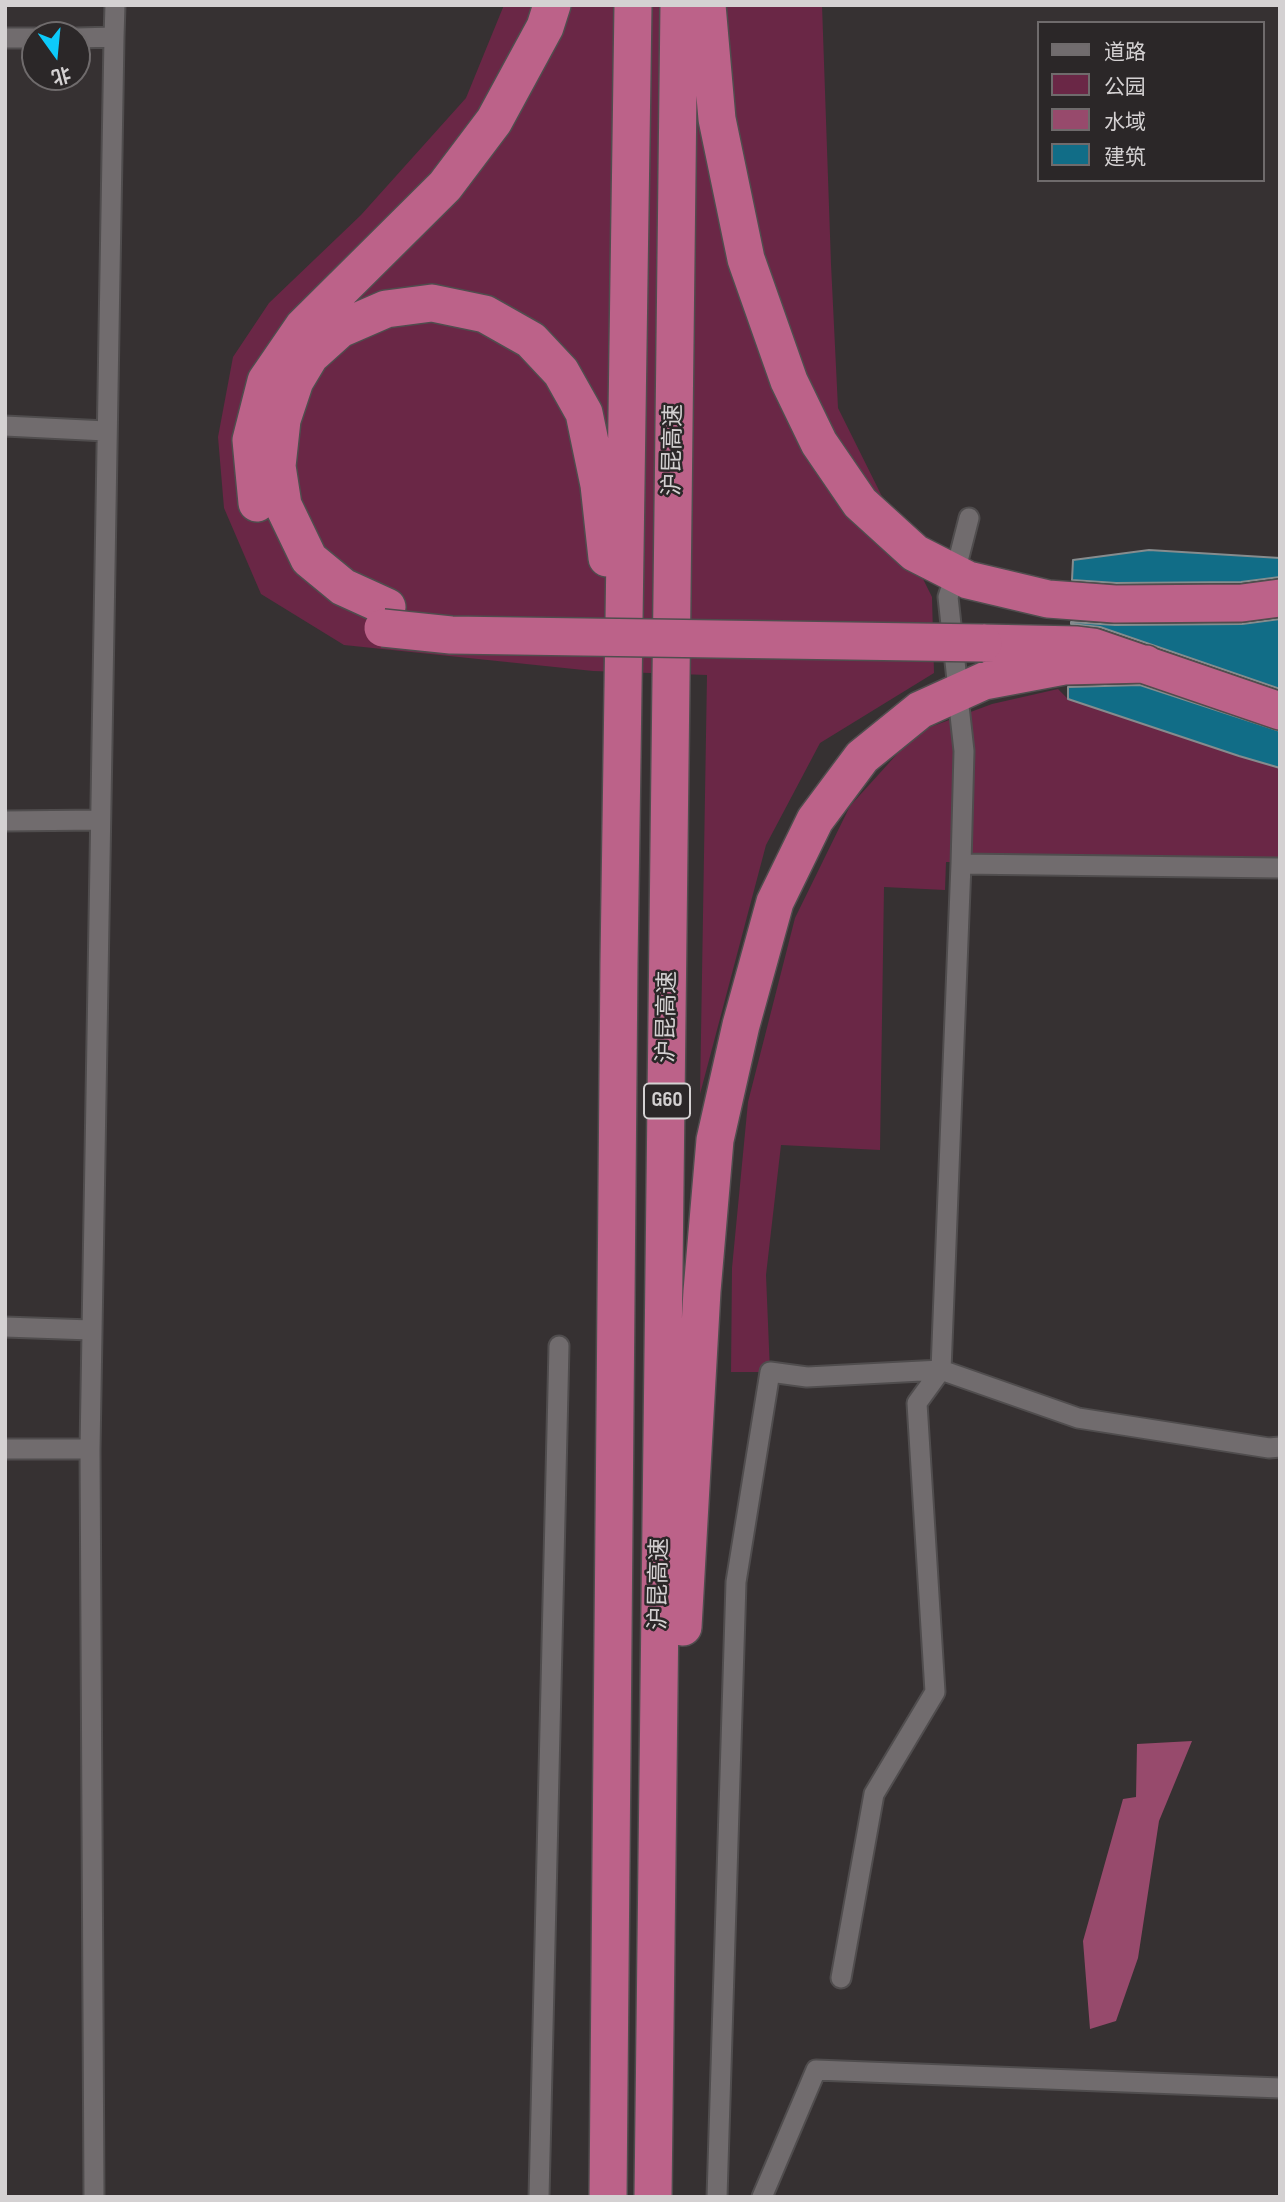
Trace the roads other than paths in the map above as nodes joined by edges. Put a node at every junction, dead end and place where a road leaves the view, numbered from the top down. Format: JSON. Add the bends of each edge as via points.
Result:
{"nodes":[{"id":1,"x":115,"y":5,"type":"edge"},
{"id":2,"x":552,"y":5,"type":"edge"},
{"id":3,"x":633,"y":5,"type":"edge"},
{"id":4,"x":679,"y":5,"type":"edge"},
{"id":5,"x":707,"y":5,"type":"edge"},
{"id":6,"x":114,"y":37,"type":"junction"},
{"id":7,"x":91,"y":38,"type":"edge"},
{"id":8,"x":5,"y":426,"type":"edge"},
{"id":9,"x":106,"y":431,"type":"junction"},
{"id":10,"x":968,"y":518,"type":"dead end"},
{"id":11,"x":958,"y":561,"type":"dead end"},
{"id":12,"x":951,"y":585,"type":"dead end"},
{"id":13,"x":1280,"y":598,"type":"edge"},
{"id":14,"x":1242,"y":603,"type":"junction"},
{"id":15,"x":385,"y":618,"type":"junction"},
{"id":16,"x":985,"y":633,"type":"junction"},
{"id":17,"x":1146,"y":664,"type":"junction"},
{"id":18,"x":957,"y":680,"type":"dead end"},
{"id":19,"x":623,"y":697,"type":"junction"},
{"id":20,"x":959,"y":706,"type":"dead end"},
{"id":21,"x":1280,"y":711,"type":"edge"},
{"id":22,"x":100,"y":820,"type":"junction"},
{"id":23,"x":5,"y":821,"type":"edge"},
{"id":24,"x":961,"y":864,"type":"junction"},
{"id":25,"x":1280,"y":868,"type":"edge"},
{"id":26,"x":5,"y":1327,"type":"edge"},
{"id":27,"x":91,"y":1330,"type":"junction"},
{"id":28,"x":559,"y":1346,"type":"dead end"},
{"id":29,"x":941,"y":1370,"type":"junction"},
{"id":30,"x":1280,"y":1447,"type":"edge"},
{"id":31,"x":5,"y":1448,"type":"edge"},
{"id":32,"x":90,"y":1449,"type":"junction"},
{"id":33,"x":841,"y":1978,"type":"dead end"},
{"id":34,"x":1280,"y":2088,"type":"edge"},
{"id":35,"x":654,"y":2089,"type":"junction"},
{"id":36,"x":93,"y":2197,"type":"edge"},
{"id":37,"x":539,"y":2197,"type":"edge"},
{"id":38,"x":608,"y":2197,"type":"edge"},
{"id":39,"x":653,"y":2197,"type":"edge"},
{"id":40,"x":717,"y":2197,"type":"edge"},
{"id":41,"x":762,"y":2197,"type":"edge"}],
"edges":[{"from":1,"to":6,"type":"street"},
{"from":2,"to":15,"type":"highway","via":[[545,27],[478,143],[445,186],[303,327],[266,381],[251,440],[257,503],[281,554],[323,599]]},
{"from":3,"to":19,"type":"highway","name":"沪昆高速","number":"G60"},
{"from":4,"to":35,"type":"highway","name":"沪昆高速","number":"G60"},
{"from":5,"to":14,"type":"highway","via":[[717,119],[746,259],[789,381],[819,443],[860,503],[915,553],[968,580],[1048,599],[1115,604]]},
{"from":6,"to":7,"type":"street"},
{"from":6,"to":9,"type":"street"},
{"from":8,"to":9,"type":"street"},
{"from":9,"to":22,"type":"street"},
{"from":10,"to":11,"type":"street"},
{"from":12,"to":18,"type":"street","via":[[948,597]]},
{"from":13,"to":14,"type":"highway"},
{"from":14,"to":16,"type":"highway","via":[[1198,620]]},
{"from":15,"to":16,"type":"highway","bridge":true,"via":[[451,635]]},
{"from":15,"to":19,"type":"highway","via":[[309,559],[283,505],[277,466],[282,420],[295,381],[310,356],[340,329],[386,309],[432,303],[485,314],[531,340],[561,372],[584,413],[599,485]]},
{"from":16,"to":17,"type":"highway","via":[[1077,645]]},
{"from":17,"to":21,"type":"highway"},
{"from":17,"to":35,"type":"highway","via":[[1064,666],[984,681],[920,710],[862,757],[815,820],[775,902],[716,1140],[702,1291],[672,1884]]},
{"from":19,"to":38,"type":"highway","name":"沪昆高速","number":"G60"},
{"from":20,"to":24,"type":"street","via":[[964,751]]},
{"from":22,"to":23,"type":"street"},
{"from":22,"to":27,"type":"street"},
{"from":24,"to":25,"type":"street"},
{"from":24,"to":29,"type":"street"},
{"from":26,"to":27,"type":"street"},
{"from":27,"to":32,"type":"street"},
{"from":28,"to":37,"type":"street"},
{"from":29,"to":30,"type":"street","via":[[1078,1418]]},
{"from":29,"to":33,"type":"street","via":[[917,1403],[935,1692],[874,1794]]},
{"from":29,"to":40,"type":"street","via":[[807,1377],[770,1372],[736,1582]]},
{"from":31,"to":32,"type":"street"},
{"from":32,"to":36,"type":"street"},
{"from":34,"to":41,"type":"street","via":[[816,2070]]},
{"from":35,"to":39,"type":"highway","name":"沪昆高速","number":"G60"}]}
